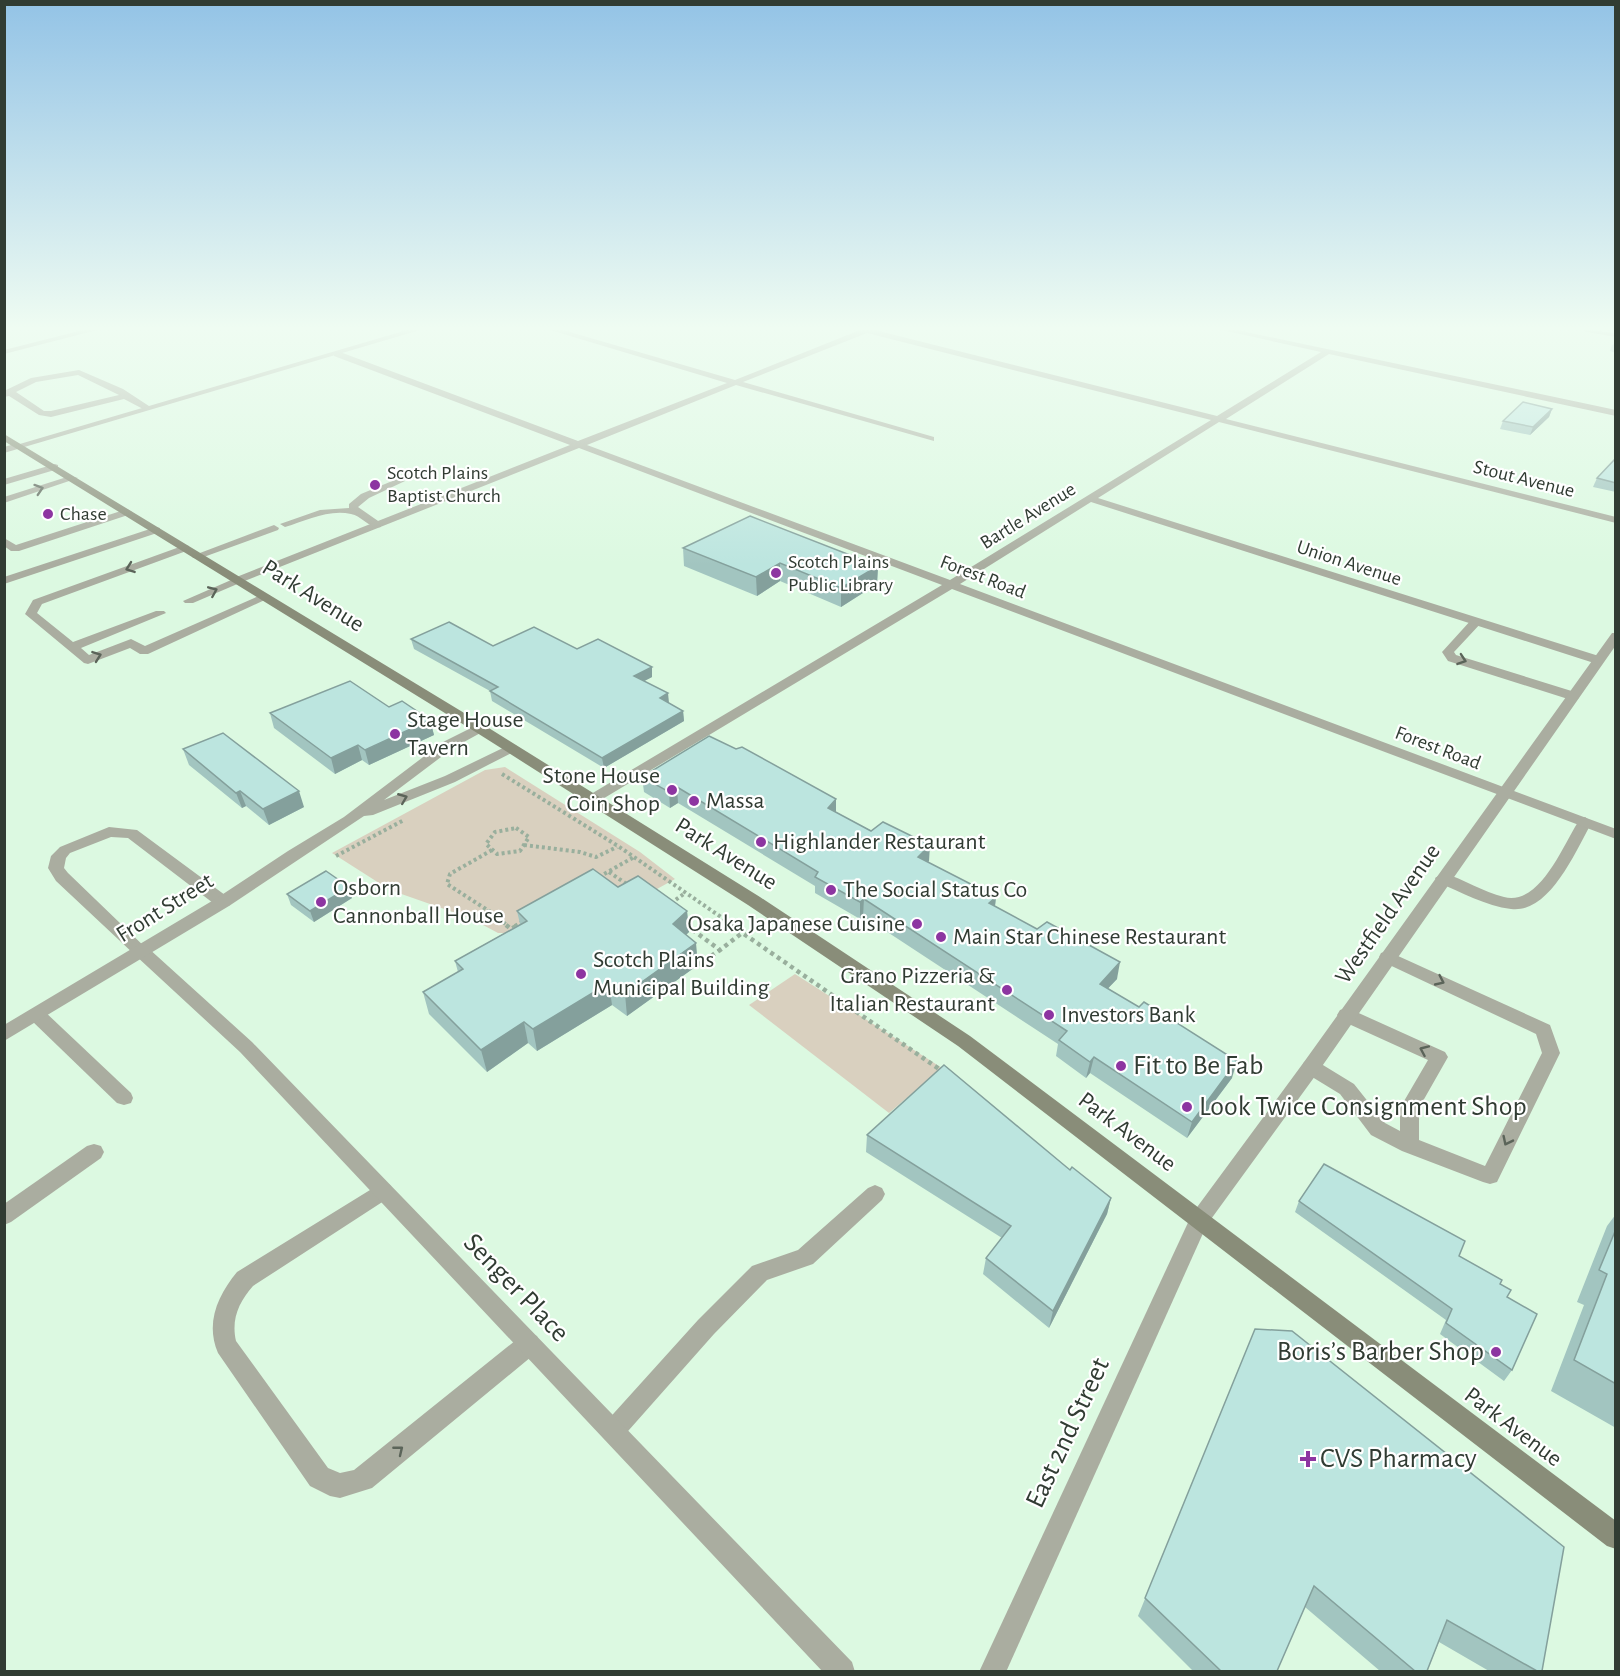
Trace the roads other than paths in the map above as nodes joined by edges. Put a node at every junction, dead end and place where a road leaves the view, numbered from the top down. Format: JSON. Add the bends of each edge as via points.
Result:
{"nodes":[{"id":1,"x":33,"y":408,"type":"edge"},
{"id":2,"x":75,"y":408,"type":"edge"},
{"id":3,"x":148,"y":408,"type":"edge"},
{"id":4,"x":481,"y":408,"type":"edge"},
{"id":5,"x":672,"y":408,"type":"edge"},
{"id":6,"x":823,"y":408,"type":"edge"},
{"id":7,"x":1172,"y":408,"type":"edge"},
{"id":8,"x":1237,"y":408,"type":"edge"},
{"id":9,"x":1593,"y":408,"type":"edge"},
{"id":10,"x":1616,"y":413,"type":"edge"},
{"id":11,"x":1218,"y":420,"type":"junction"},
{"id":12,"x":4,"y":437,"type":"edge"},
{"id":13,"x":931,"y":439,"type":"dead end"},
{"id":14,"x":579,"y":445,"type":"junction"},
{"id":15,"x":18,"y":446,"type":"junction"},
{"id":16,"x":4,"y":450,"type":"edge"},
{"id":17,"x":55,"y":467,"type":"junction"},
{"id":18,"x":73,"y":478,"type":"junction"},
{"id":19,"x":4,"y":482,"type":"edge"},
{"id":20,"x":400,"y":482,"type":"dead end"},
{"id":21,"x":1090,"y":499,"type":"junction"},
{"id":22,"x":4,"y":500,"type":"edge"},
{"id":23,"x":127,"y":512,"type":"junction"},
{"id":24,"x":357,"y":512,"type":"junction"},
{"id":25,"x":1616,"y":520,"type":"edge"},
{"id":26,"x":376,"y":525,"type":"junction"},
{"id":27,"x":156,"y":530,"type":"junction"},
{"id":28,"x":4,"y":541,"type":"edge"},
{"id":29,"x":184,"y":548,"type":"junction"},
{"id":30,"x":15,"y":549,"type":"junction"},
{"id":31,"x":4,"y":554,"type":"edge"},
{"id":32,"x":197,"y":556,"type":"junction"},
{"id":33,"x":238,"y":580,"type":"junction"},
{"id":34,"x":4,"y":582,"type":"edge"},
{"id":35,"x":952,"y":584,"type":"junction"},
{"id":36,"x":265,"y":597,"type":"junction"},
{"id":37,"x":189,"y":601,"type":"dead end"},
{"id":38,"x":160,"y":613,"type":"dead end"},
{"id":39,"x":1476,"y":622,"type":"junction"},
{"id":40,"x":1616,"y":636,"type":"edge"},
{"id":41,"x":72,"y":647,"type":"junction"},
{"id":42,"x":1598,"y":660,"type":"junction"},
{"id":43,"x":1573,"y":696,"type":"junction"},
{"id":44,"x":479,"y":728,"type":"junction"},
{"id":45,"x":512,"y":749,"type":"junction"},
{"id":46,"x":1504,"y":792,"type":"junction"},
{"id":47,"x":591,"y":800,"type":"junction"},
{"id":48,"x":349,"y":820,"type":"junction"},
{"id":49,"x":1585,"y":822,"type":"junction"},
{"id":50,"x":1616,"y":834,"type":"edge"},
{"id":51,"x":1443,"y":878,"type":"junction"},
{"id":52,"x":223,"y":902,"type":"junction"},
{"id":53,"x":141,"y":951,"type":"junction"},
{"id":54,"x":1387,"y":957,"type":"junction"},
{"id":55,"x":37,"y":1014,"type":"junction"},
{"id":56,"x":1346,"y":1014,"type":"junction"},
{"id":57,"x":4,"y":1034,"type":"edge"},
{"id":58,"x":1311,"y":1067,"type":"junction"},
{"id":59,"x":124,"y":1098,"type":"dead end"},
{"id":60,"x":1409,"y":1144,"type":"junction"},
{"id":61,"x":94,"y":1152,"type":"dead end"},
{"id":62,"x":384,"y":1191,"type":"junction"},
{"id":63,"x":875,"y":1194,"type":"dead end"},
{"id":64,"x":4,"y":1216,"type":"edge"},
{"id":65,"x":1199,"y":1220,"type":"junction"},
{"id":66,"x":529,"y":1344,"type":"junction"},
{"id":67,"x":613,"y":1431,"type":"junction"},
{"id":68,"x":1616,"y":1537,"type":"edge"},
{"id":69,"x":842,"y":1671,"type":"edge"},
{"id":70,"x":992,"y":1671,"type":"edge"}],
"edges":[{"from":1,"to":2,"type":"street","via":[[51,414]]},
{"from":3,"to":15,"type":"street"},
{"from":4,"to":14,"type":"street","name":"Forest Road"},
{"from":5,"to":14,"type":"street"},
{"from":6,"to":13,"type":"street"},
{"from":7,"to":11,"type":"street","name":"Stout Avenue"},
{"from":8,"to":11,"type":"street","name":"Bartle Avenue"},
{"from":9,"to":10,"type":"street"},
{"from":11,"to":21,"type":"street","name":"Bartle Avenue"},
{"from":11,"to":25,"type":"street","name":"Stout Avenue"},
{"from":12,"to":15,"type":"main road","name":"Park Avenue"},
{"from":14,"to":26,"type":"street"},
{"from":14,"to":35,"type":"street","name":"Forest Road"},
{"from":15,"to":16,"type":"street"},
{"from":15,"to":17,"type":"main road","name":"Park Avenue"},
{"from":17,"to":18,"type":"main road","name":"Park Avenue"},
{"from":17,"to":19,"type":"street"},
{"from":22,"to":18,"type":"street","one_way":true},
{"from":18,"to":23,"type":"main road","name":"Park Avenue"},
{"from":20,"to":24,"type":"street","via":[[365,495],[353,506]]},
{"from":21,"to":35,"type":"street","name":"Bartle Avenue"},
{"from":21,"to":39,"type":"street","name":"Union Avenue"},
{"from":23,"to":27,"type":"main road","name":"Park Avenue"},
{"from":23,"to":30,"type":"street"},
{"from":24,"to":26,"type":"street"},
{"from":24,"to":32,"type":"street","via":[[342,508],[327,511]]},
{"from":26,"to":33,"type":"street"},
{"from":27,"to":29,"type":"main road","name":"Park Avenue"},
{"from":27,"to":34,"type":"street"},
{"from":28,"to":30,"type":"street"},
{"from":29,"to":32,"type":"main road","name":"Park Avenue"},
{"from":29,"to":41,"type":"street","one_way":true,"via":[[37,602],[31,614]]},
{"from":30,"to":31,"type":"street"},
{"from":32,"to":33,"type":"main road","name":"Park Avenue"},
{"from":33,"to":36,"type":"main road","name":"Park Avenue"},
{"from":37,"to":33,"type":"street","one_way":true},
{"from":35,"to":46,"type":"street","name":"Forest Road"},
{"from":35,"to":47,"type":"street","name":"Bartle Avenue"},
{"from":41,"to":36,"type":"street","one_way":true,"via":[[88,660],[131,643],[144,651]]},
{"from":36,"to":44,"type":"main road","name":"Park Avenue"},
{"from":38,"to":41,"type":"street"},
{"from":39,"to":42,"type":"street","name":"Union Avenue"},
{"from":39,"to":43,"type":"street","one_way":true,"via":[[1448,651],[1452,658]]},
{"from":40,"to":42,"type":"street","name":"Westfield Avenue"},
{"from":42,"to":43,"type":"street","name":"Westfield Avenue"},
{"from":43,"to":46,"type":"street","name":"Westfield Avenue"},
{"from":44,"to":45,"type":"main road","name":"Park Avenue"},
{"from":44,"to":48,"type":"street","name":"Front Street","via":[[448,745]]},
{"from":45,"to":47,"type":"main road","name":"Park Avenue"},
{"from":48,"to":45,"type":"street","name":"Front Street","one_way":true},
{"from":46,"to":49,"type":"street","name":"Forest Road"},
{"from":46,"to":51,"type":"street","name":"Westfield Avenue"},
{"from":47,"to":65,"type":"main road","name":"Park Avenue","via":[[754,901],[964,1041]]},
{"from":48,"to":52,"type":"street","name":"Front Street"},
{"from":49,"to":50,"type":"street","name":"Forest Road"},
{"from":49,"to":51,"type":"street","via":[[1541,893],[1522,904],[1505,903]]},
{"from":51,"to":54,"type":"street","name":"Westfield Avenue"},
{"from":52,"to":53,"type":"street","name":"Front Street"},
{"from":52,"to":53,"type":"street","name":"Senger Place","via":[[132,833],[109,832],[65,850],[56,868],[62,877]]},
{"from":53,"to":55,"type":"street","name":"Front Street"},
{"from":53,"to":62,"type":"street","name":"Senger Place","via":[[246,1047]]},
{"from":54,"to":56,"type":"street","name":"Westfield Avenue"},
{"from":54,"to":60,"type":"street","one_way":true,"via":[[1544,1030],[1551,1053],[1490,1176]]},
{"from":55,"to":57,"type":"street","name":"Front Street"},
{"from":55,"to":59,"type":"street"},
{"from":56,"to":58,"type":"street","name":"Westfield Avenue"},
{"from":60,"to":56,"type":"street","one_way":true,"via":[[1410,1108],[1439,1057]]},
{"from":58,"to":60,"type":"street","via":[[1347,1089],[1378,1129]]},
{"from":58,"to":65,"type":"street","name":"Westfield Avenue"},
{"from":61,"to":64,"type":"street"},
{"from":62,"to":66,"type":"street","name":"Senger Place"},
{"from":62,"to":66,"type":"street","one_way":true,"via":[[245,1280],[226,1306],[222,1332],[226,1344],[319,1477],[328,1484],[352,1484],[374,1471]]},
{"from":63,"to":67,"type":"street","via":[[804,1257],[760,1274],[706,1327]]},
{"from":65,"to":68,"type":"main road","name":"Park Avenue"},
{"from":65,"to":70,"type":"street","name":"East 2nd Street"},
{"from":66,"to":67,"type":"street","name":"Senger Place"},
{"from":67,"to":69,"type":"street","name":"Senger Place"}]}
